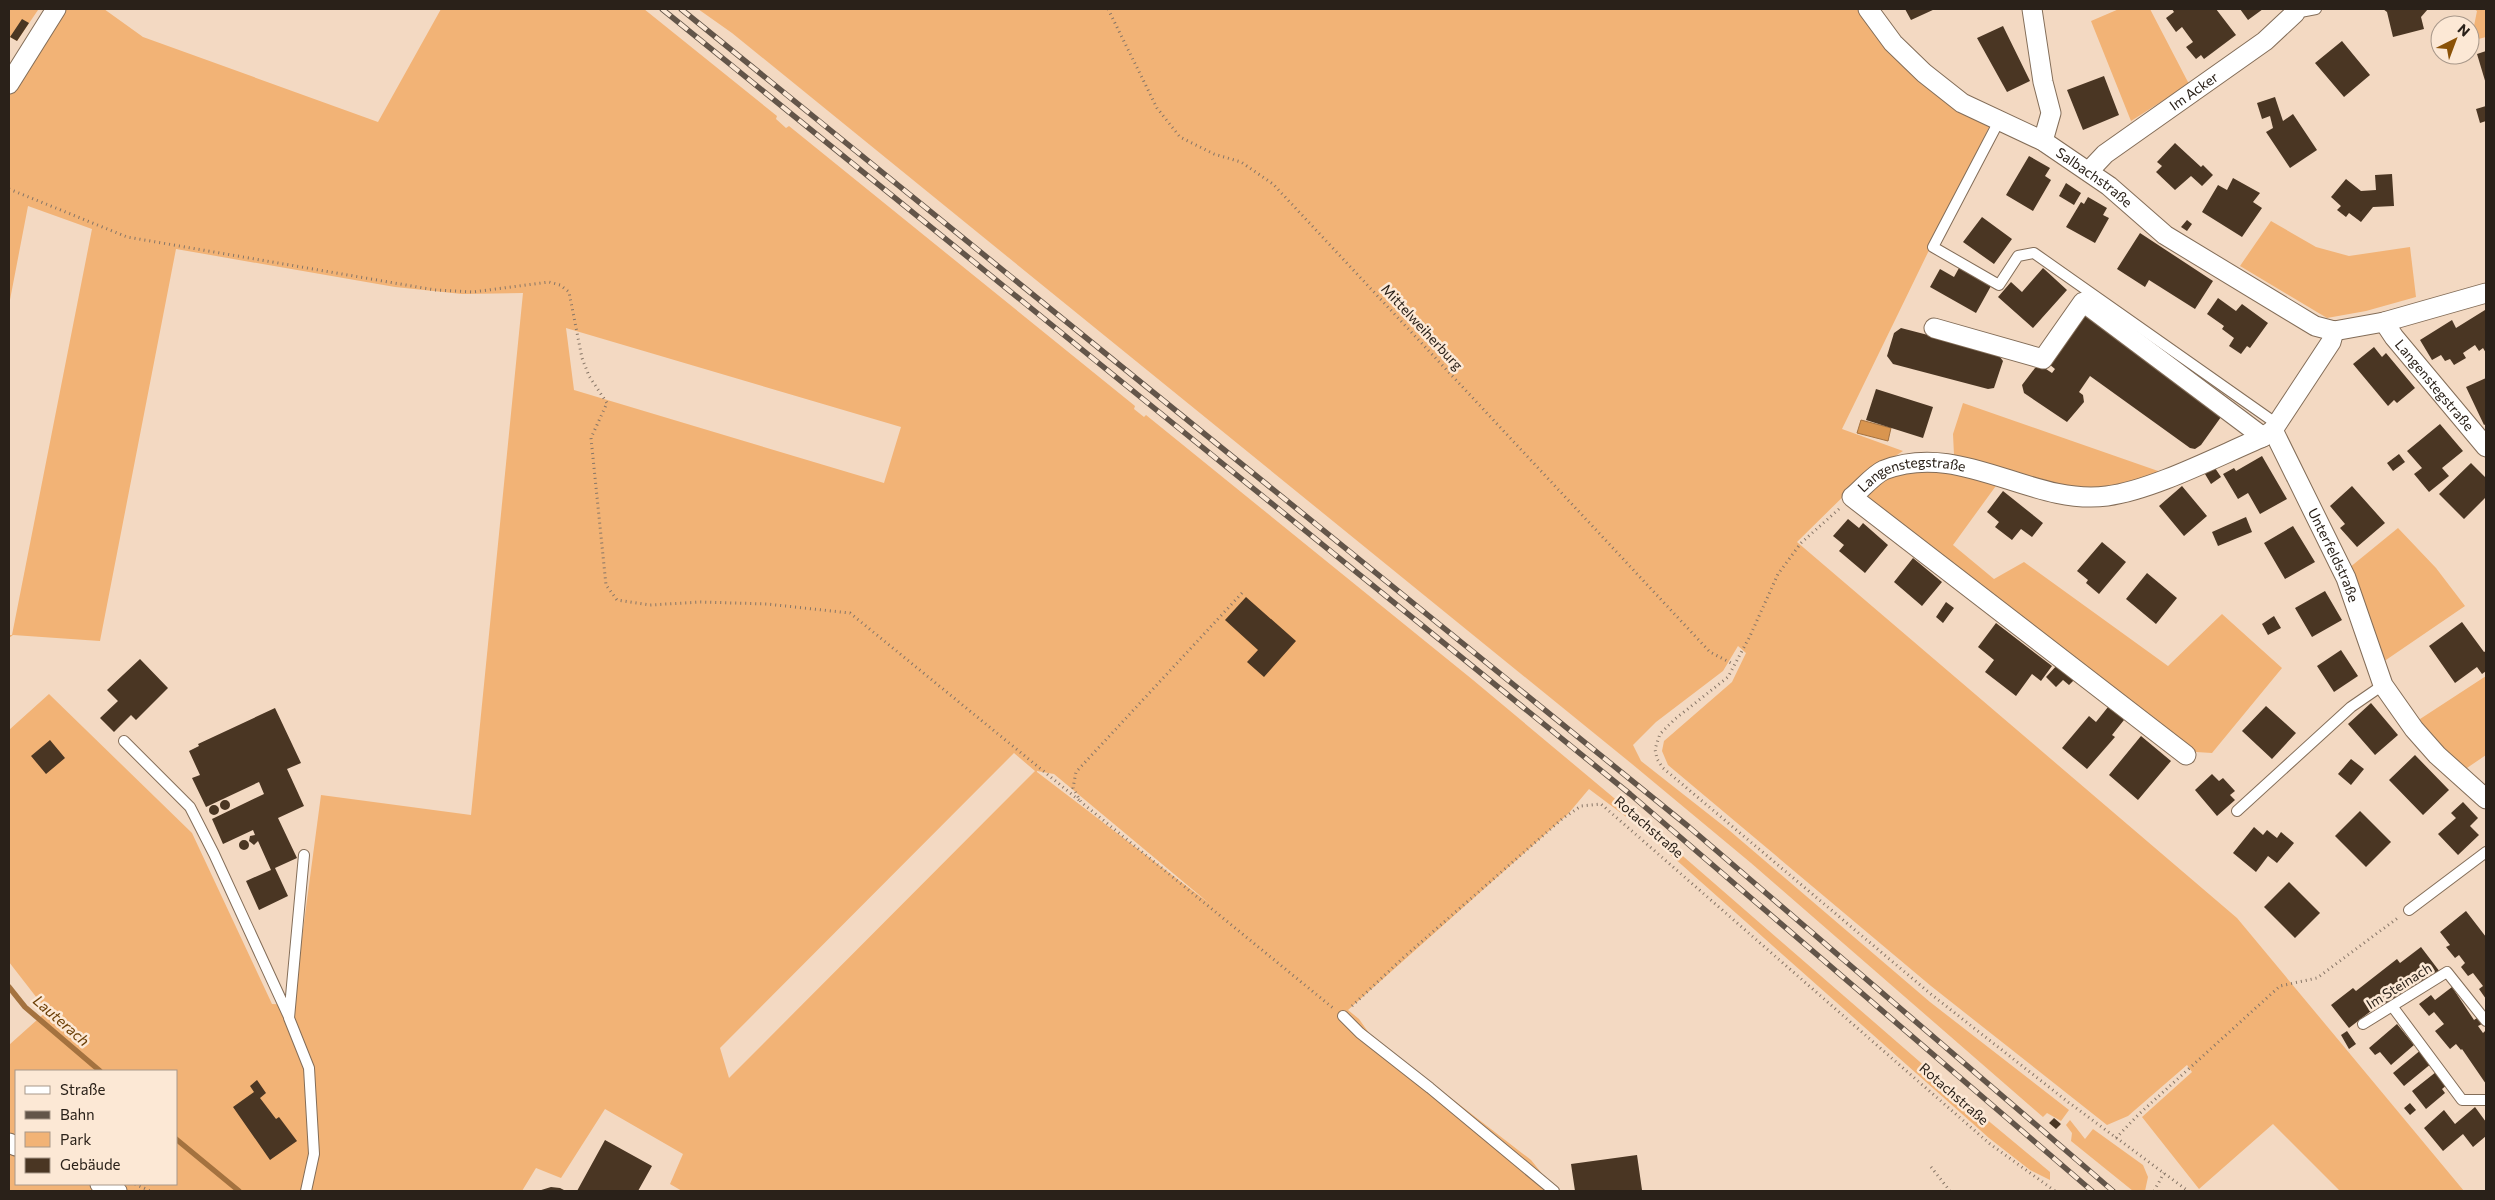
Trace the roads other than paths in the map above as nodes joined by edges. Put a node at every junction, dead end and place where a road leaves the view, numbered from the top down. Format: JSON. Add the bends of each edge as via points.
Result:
{"nodes":[{"id":1,"x":56,"y":9,"type":"edge"},
{"id":2,"x":1868,"y":9,"type":"edge"},
{"id":3,"x":2032,"y":9,"type":"edge"},
{"id":4,"x":2316,"y":9,"type":"edge"},
{"id":5,"x":2295,"y":11,"type":"edge"},
{"id":6,"x":9,"y":84,"type":"edge"},
{"id":7,"x":1999,"y":121,"type":"junction"},
{"id":8,"x":2043,"y":141,"type":"junction"},
{"id":9,"x":2089,"y":171,"type":"junction"},
{"id":10,"x":2486,"y":293,"type":"edge"},
{"id":11,"x":2384,"y":322,"type":"junction"},
{"id":12,"x":1934,"y":328,"type":"dead end"},
{"id":13,"x":2334,"y":331,"type":"junction"},
{"id":14,"x":2271,"y":430,"type":"junction"},
{"id":15,"x":2486,"y":448,"type":"edge"},
{"id":16,"x":2383,"y":685,"type":"junction"},
{"id":17,"x":124,"y":741,"type":"dead end"},
{"id":18,"x":2186,"y":755,"type":"dead end"},
{"id":19,"x":2486,"y":799,"type":"edge"},
{"id":20,"x":2237,"y":811,"type":"dead end"},
{"id":21,"x":2486,"y":852,"type":"edge"},
{"id":22,"x":304,"y":855,"type":"dead end"},
{"id":23,"x":2409,"y":910,"type":"road end"},
{"id":24,"x":2392,"y":1006,"type":"junction"},
{"id":25,"x":1343,"y":1016,"type":"road end"},
{"id":26,"x":289,"y":1018,"type":"junction"},
{"id":27,"x":2486,"y":1021,"type":"edge"},
{"id":28,"x":2363,"y":1024,"type":"dead end"},
{"id":29,"x":2486,"y":1100,"type":"edge"},
{"id":30,"x":102,"y":1185,"type":"edge"},
{"id":31,"x":117,"y":1191,"type":"edge"},
{"id":32,"x":306,"y":1191,"type":"edge"},
{"id":33,"x":1554,"y":1191,"type":"edge"}],
"edges":[{"from":1,"to":6,"type":"street"},
{"from":2,"to":7,"type":"street","name":"Salbachstraße","via":[[1894,44],[1924,73],[1962,103]]},
{"from":3,"to":8,"type":"street","via":[[2051,113]]},
{"from":4,"to":5,"type":"lane"},
{"from":5,"to":9,"type":"street","name":"Im Acker","via":[[2265,41],[2105,154]]},
{"from":7,"to":8,"type":"street","name":"Salbachstraße"},
{"from":7,"to":14,"type":"lane","via":[[1933,247],[1999,285],[2018,256],[2034,253]]},
{"from":8,"to":9,"type":"street","name":"Salbachstraße"},
{"from":9,"to":13,"type":"street","name":"Salbachstraße","via":[[2165,235],[2314,326]]},
{"from":10,"to":11,"type":"street","name":"Langenstegstraße"},
{"from":11,"to":13,"type":"street","name":"Langenstegstraße"},
{"from":11,"to":15,"type":"street","name":"Langenstegstraße"},
{"from":12,"to":14,"type":"street","via":[[2043,359],[2083,302]]},
{"from":13,"to":14,"type":"street","via":[[2331,342]]},
{"from":14,"to":16,"type":"street","name":"Unterfeldstraße","via":[[2346,578]]},
{"from":14,"to":18,"type":"street","name":"Langenstegstraße","via":[[2152,483],[2107,496],[2078,496],[1957,465],[1918,461],[1882,471],[1852,497]]},
{"from":16,"to":19,"type":"street","name":"Unterfeldstraße","via":[[2437,755]]},
{"from":16,"to":20,"type":"lane","via":[[2351,707]]},
{"from":17,"to":26,"type":"lane","via":[[190,807]]},
{"from":21,"to":23,"type":"lane"},
{"from":22,"to":26,"type":"lane"},
{"from":24,"to":27,"type":"lane","name":"Im Steinach","via":[[2447,972]]},
{"from":24,"to":28,"type":"lane","name":"Im Steinach"},
{"from":24,"to":29,"type":"lane","via":[[2462,1100]]},
{"from":25,"to":33,"type":"lane"},
{"from":26,"to":32,"type":"lane","via":[[309,1068],[314,1154]]},
{"from":30,"to":31,"type":"street"}]}
